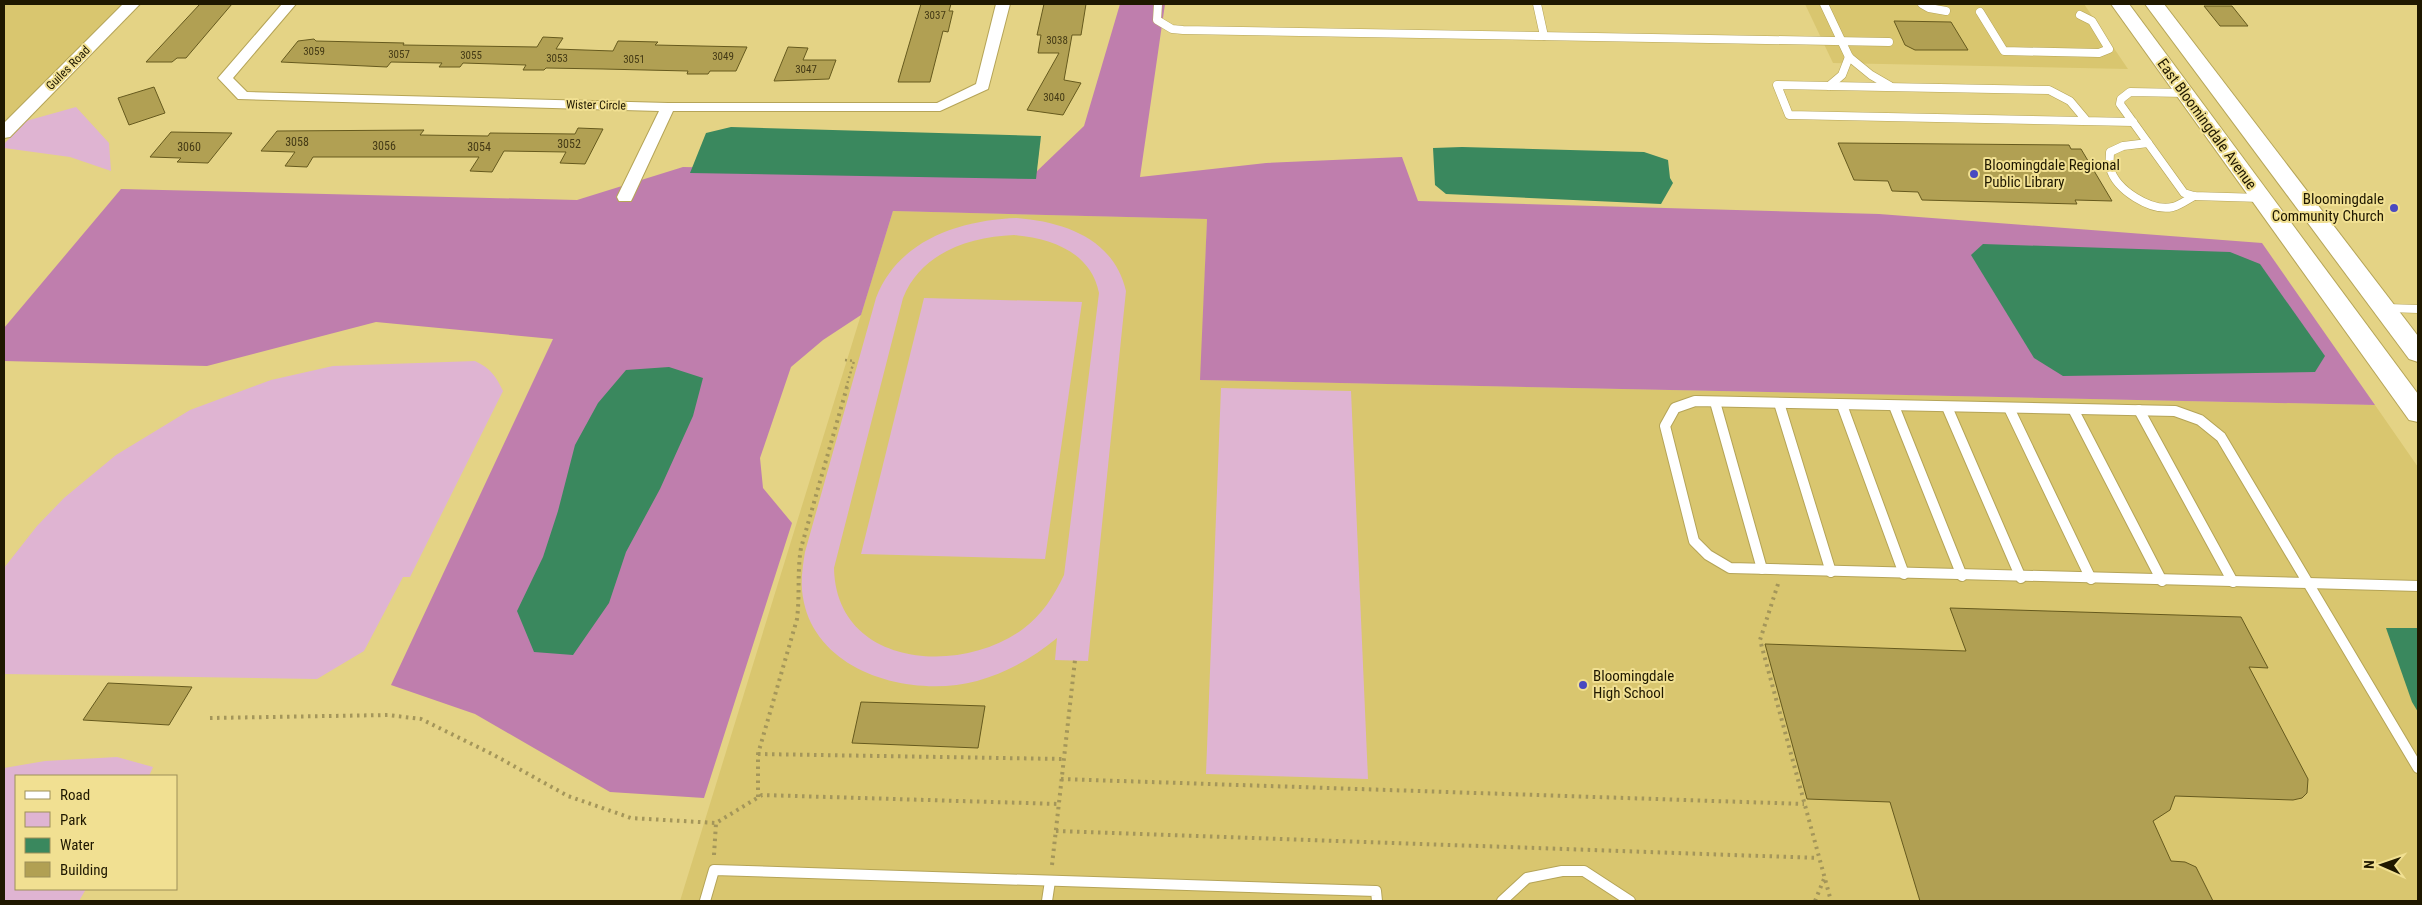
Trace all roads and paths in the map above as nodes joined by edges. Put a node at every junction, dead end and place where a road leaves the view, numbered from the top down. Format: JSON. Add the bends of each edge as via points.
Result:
{"nodes":[{"id":1,"x":132,"y":4,"type":"edge"},
{"id":2,"x":289,"y":4,"type":"edge"},
{"id":3,"x":1003,"y":4,"type":"edge"},
{"id":4,"x":1158,"y":4,"type":"edge"},
{"id":5,"x":1537,"y":4,"type":"edge"},
{"id":6,"x":1824,"y":4,"type":"edge"},
{"id":7,"x":1922,"y":4,"type":"edge"},
{"id":8,"x":2120,"y":4,"type":"edge"},
{"id":9,"x":2154,"y":4,"type":"edge"},
{"id":10,"x":1946,"y":11,"type":"dead end"},
{"id":11,"x":1980,"y":12,"type":"dead end"},
{"id":12,"x":2080,"y":15,"type":"dead end"},
{"id":13,"x":1544,"y":36,"type":"junction"},
{"id":14,"x":1842,"y":41,"type":"junction"},
{"id":15,"x":1889,"y":42,"type":"dead end"},
{"id":16,"x":1849,"y":57,"type":"junction"},
{"id":17,"x":1829,"y":86,"type":"junction"},
{"id":18,"x":1893,"y":87,"type":"junction"},
{"id":19,"x":2186,"y":93,"type":"junction"},
{"id":20,"x":668,"y":107,"type":"junction"},
{"id":21,"x":2086,"y":120,"type":"junction"},
{"id":22,"x":2133,"y":122,"type":"junction"},
{"id":23,"x":4,"y":133,"type":"edge"},
{"id":24,"x":2148,"y":143,"type":"junction"},
{"id":25,"x":2194,"y":196,"type":"junction"},
{"id":26,"x":625,"y":197,"type":"dead end"},
{"id":27,"x":2261,"y":198,"type":"junction"},
{"id":28,"x":2384,"y":308,"type":"junction"},
{"id":29,"x":2418,"y":309,"type":"edge"},
{"id":30,"x":2418,"y":353,"type":"edge"},
{"id":31,"x":845,"y":360,"type":"dead end"},
{"id":32,"x":1715,"y":402,"type":"junction"},
{"id":33,"x":1779,"y":403,"type":"junction"},
{"id":34,"x":1842,"y":404,"type":"junction"},
{"id":35,"x":1894,"y":406,"type":"junction"},
{"id":36,"x":1947,"y":407,"type":"junction"},
{"id":37,"x":2009,"y":408,"type":"junction"},
{"id":38,"x":2073,"y":409,"type":"junction"},
{"id":39,"x":2139,"y":410,"type":"junction"},
{"id":40,"x":2418,"y":413,"type":"edge"},
{"id":41,"x":1762,"y":570,"type":"junction"},
{"id":42,"x":1782,"y":570,"type":"junction"},
{"id":43,"x":1831,"y":572,"type":"junction"},
{"id":44,"x":1904,"y":574,"type":"junction"},
{"id":45,"x":1962,"y":576,"type":"junction"},
{"id":46,"x":2021,"y":578,"type":"junction"},
{"id":47,"x":2091,"y":579,"type":"junction"},
{"id":48,"x":2162,"y":580,"type":"junction"},
{"id":49,"x":2233,"y":582,"type":"junction"},
{"id":50,"x":2308,"y":584,"type":"junction"},
{"id":51,"x":2418,"y":586,"type":"edge"},
{"id":52,"x":1075,"y":660,"type":"dead end"},
{"id":53,"x":210,"y":718,"type":"dead end"},
{"id":54,"x":758,"y":754,"type":"junction"},
{"id":55,"x":1063,"y":759,"type":"junction"},
{"id":56,"x":2418,"y":768,"type":"edge"},
{"id":57,"x":1061,"y":779,"type":"junction"},
{"id":58,"x":758,"y":798,"type":"junction"},
{"id":59,"x":1059,"y":804,"type":"junction"},
{"id":60,"x":1804,"y":804,"type":"junction"},
{"id":61,"x":716,"y":823,"type":"junction"},
{"id":62,"x":1056,"y":831,"type":"junction"},
{"id":63,"x":1818,"y":858,"type":"junction"},
{"id":64,"x":714,"y":870,"type":"junction"},
{"id":65,"x":1824,"y":878,"type":"junction"},
{"id":66,"x":1050,"y":881,"type":"junction"},
{"id":67,"x":705,"y":901,"type":"edge"},
{"id":68,"x":1047,"y":901,"type":"edge"},
{"id":69,"x":1377,"y":901,"type":"edge"},
{"id":70,"x":1502,"y":901,"type":"edge"},
{"id":71,"x":1630,"y":901,"type":"edge"},
{"id":72,"x":1815,"y":901,"type":"edge"},
{"id":73,"x":1830,"y":901,"type":"edge"}],
"edges":[{"from":1,"to":23,"type":"street","name":"Guiles Road"},
{"from":2,"to":20,"type":"street","name":"Wister Circle","via":[[225,78],[243,96]]},
{"from":3,"to":20,"type":"street","name":"Wister Circle","via":[[983,86],[940,108]]},
{"from":4,"to":13,"type":"lane","via":[[1158,20],[1172,30]]},
{"from":5,"to":13,"type":"lane"},
{"from":6,"to":14,"type":"lane"},
{"from":7,"to":10,"type":"lane"},
{"from":8,"to":19,"type":"main road","name":"East Bloomingdale Avenue"},
{"from":9,"to":28,"type":"main road","name":"East Bloomingdale Avenue"},
{"from":11,"to":12,"type":"lane","via":[[2004,51],[2105,52],[2109,49],[2092,21]]},
{"from":13,"to":14,"type":"lane"},
{"from":14,"to":15,"type":"lane"},
{"from":14,"to":16,"type":"lane"},
{"from":16,"to":17,"type":"lane","via":[[1842,75]]},
{"from":16,"to":18,"type":"lane"},
{"from":17,"to":18,"type":"lane"},
{"from":17,"to":21,"type":"lane","via":[[1777,85],[1789,115]]},
{"from":18,"to":21,"type":"lane","via":[[2049,90],[2073,102]]},
{"from":19,"to":22,"type":"lane","via":[[2130,92],[2120,104]]},
{"from":19,"to":27,"type":"main road","name":"East Bloomingdale Avenue"},
{"from":20,"to":26,"type":"street"},
{"from":21,"to":22,"type":"lane"},
{"from":22,"to":24,"type":"lane"},
{"from":24,"to":25,"type":"lane","via":[[2184,193]]},
{"from":24,"to":25,"type":"lane","via":[[2123,146],[2110,152],[2110,169],[2118,183],[2134,197],[2158,207],[2172,208]]},
{"from":25,"to":27,"type":"lane"},
{"from":27,"to":40,"type":"main road","name":"East Bloomingdale Avenue"},
{"from":28,"to":29,"type":"lane"},
{"from":28,"to":30,"type":"main road","name":"East Bloomingdale Avenue"},
{"from":31,"to":54,"type":"path","via":[[854,361],[800,548],[796,570],[797,619]]},
{"from":32,"to":33,"type":"lane"},
{"from":32,"to":41,"type":"lane"},
{"from":32,"to":41,"type":"lane","via":[[1695,402],[1675,408],[1665,426],[1694,541],[1708,555],[1730,568]]},
{"from":33,"to":34,"type":"lane"},
{"from":33,"to":43,"type":"lane"},
{"from":34,"to":35,"type":"lane"},
{"from":34,"to":44,"type":"lane"},
{"from":35,"to":36,"type":"lane"},
{"from":35,"to":45,"type":"lane"},
{"from":36,"to":37,"type":"lane"},
{"from":36,"to":46,"type":"lane"},
{"from":37,"to":38,"type":"lane"},
{"from":37,"to":47,"type":"lane"},
{"from":38,"to":39,"type":"lane"},
{"from":38,"to":48,"type":"lane"},
{"from":39,"to":49,"type":"lane"},
{"from":39,"to":50,"type":"lane","via":[[2175,411],[2200,420],[2221,437]]},
{"from":41,"to":42,"type":"lane"},
{"from":42,"to":43,"type":"lane"},
{"from":42,"to":60,"type":"path","via":[[1760,640]]},
{"from":43,"to":44,"type":"lane"},
{"from":44,"to":45,"type":"lane"},
{"from":45,"to":46,"type":"lane"},
{"from":46,"to":47,"type":"lane"},
{"from":47,"to":48,"type":"lane"},
{"from":48,"to":49,"type":"lane"},
{"from":49,"to":50,"type":"lane"},
{"from":50,"to":51,"type":"lane"},
{"from":50,"to":56,"type":"lane"},
{"from":52,"to":55,"type":"path"},
{"from":53,"to":61,"type":"path","via":[[388,714],[421,719],[568,796],[631,818]]},
{"from":54,"to":55,"type":"path"},
{"from":54,"to":58,"type":"path"},
{"from":55,"to":57,"type":"path"},
{"from":57,"to":59,"type":"path"},
{"from":57,"to":60,"type":"path"},
{"from":58,"to":59,"type":"path","via":[[762,795]]},
{"from":58,"to":61,"type":"path"},
{"from":59,"to":62,"type":"path"},
{"from":60,"to":63,"type":"path"},
{"from":61,"to":64,"type":"path"},
{"from":62,"to":63,"type":"path"},
{"from":62,"to":66,"type":"path"},
{"from":63,"to":65,"type":"path"},
{"from":64,"to":66,"type":"lane"},
{"from":64,"to":67,"type":"lane"},
{"from":65,"to":72,"type":"path"},
{"from":65,"to":73,"type":"path"},
{"from":66,"to":68,"type":"lane"},
{"from":66,"to":69,"type":"lane","via":[[1376,891]]},
{"from":70,"to":71,"type":"lane","via":[[1526,878],[1562,871],[1584,871]]}]}
